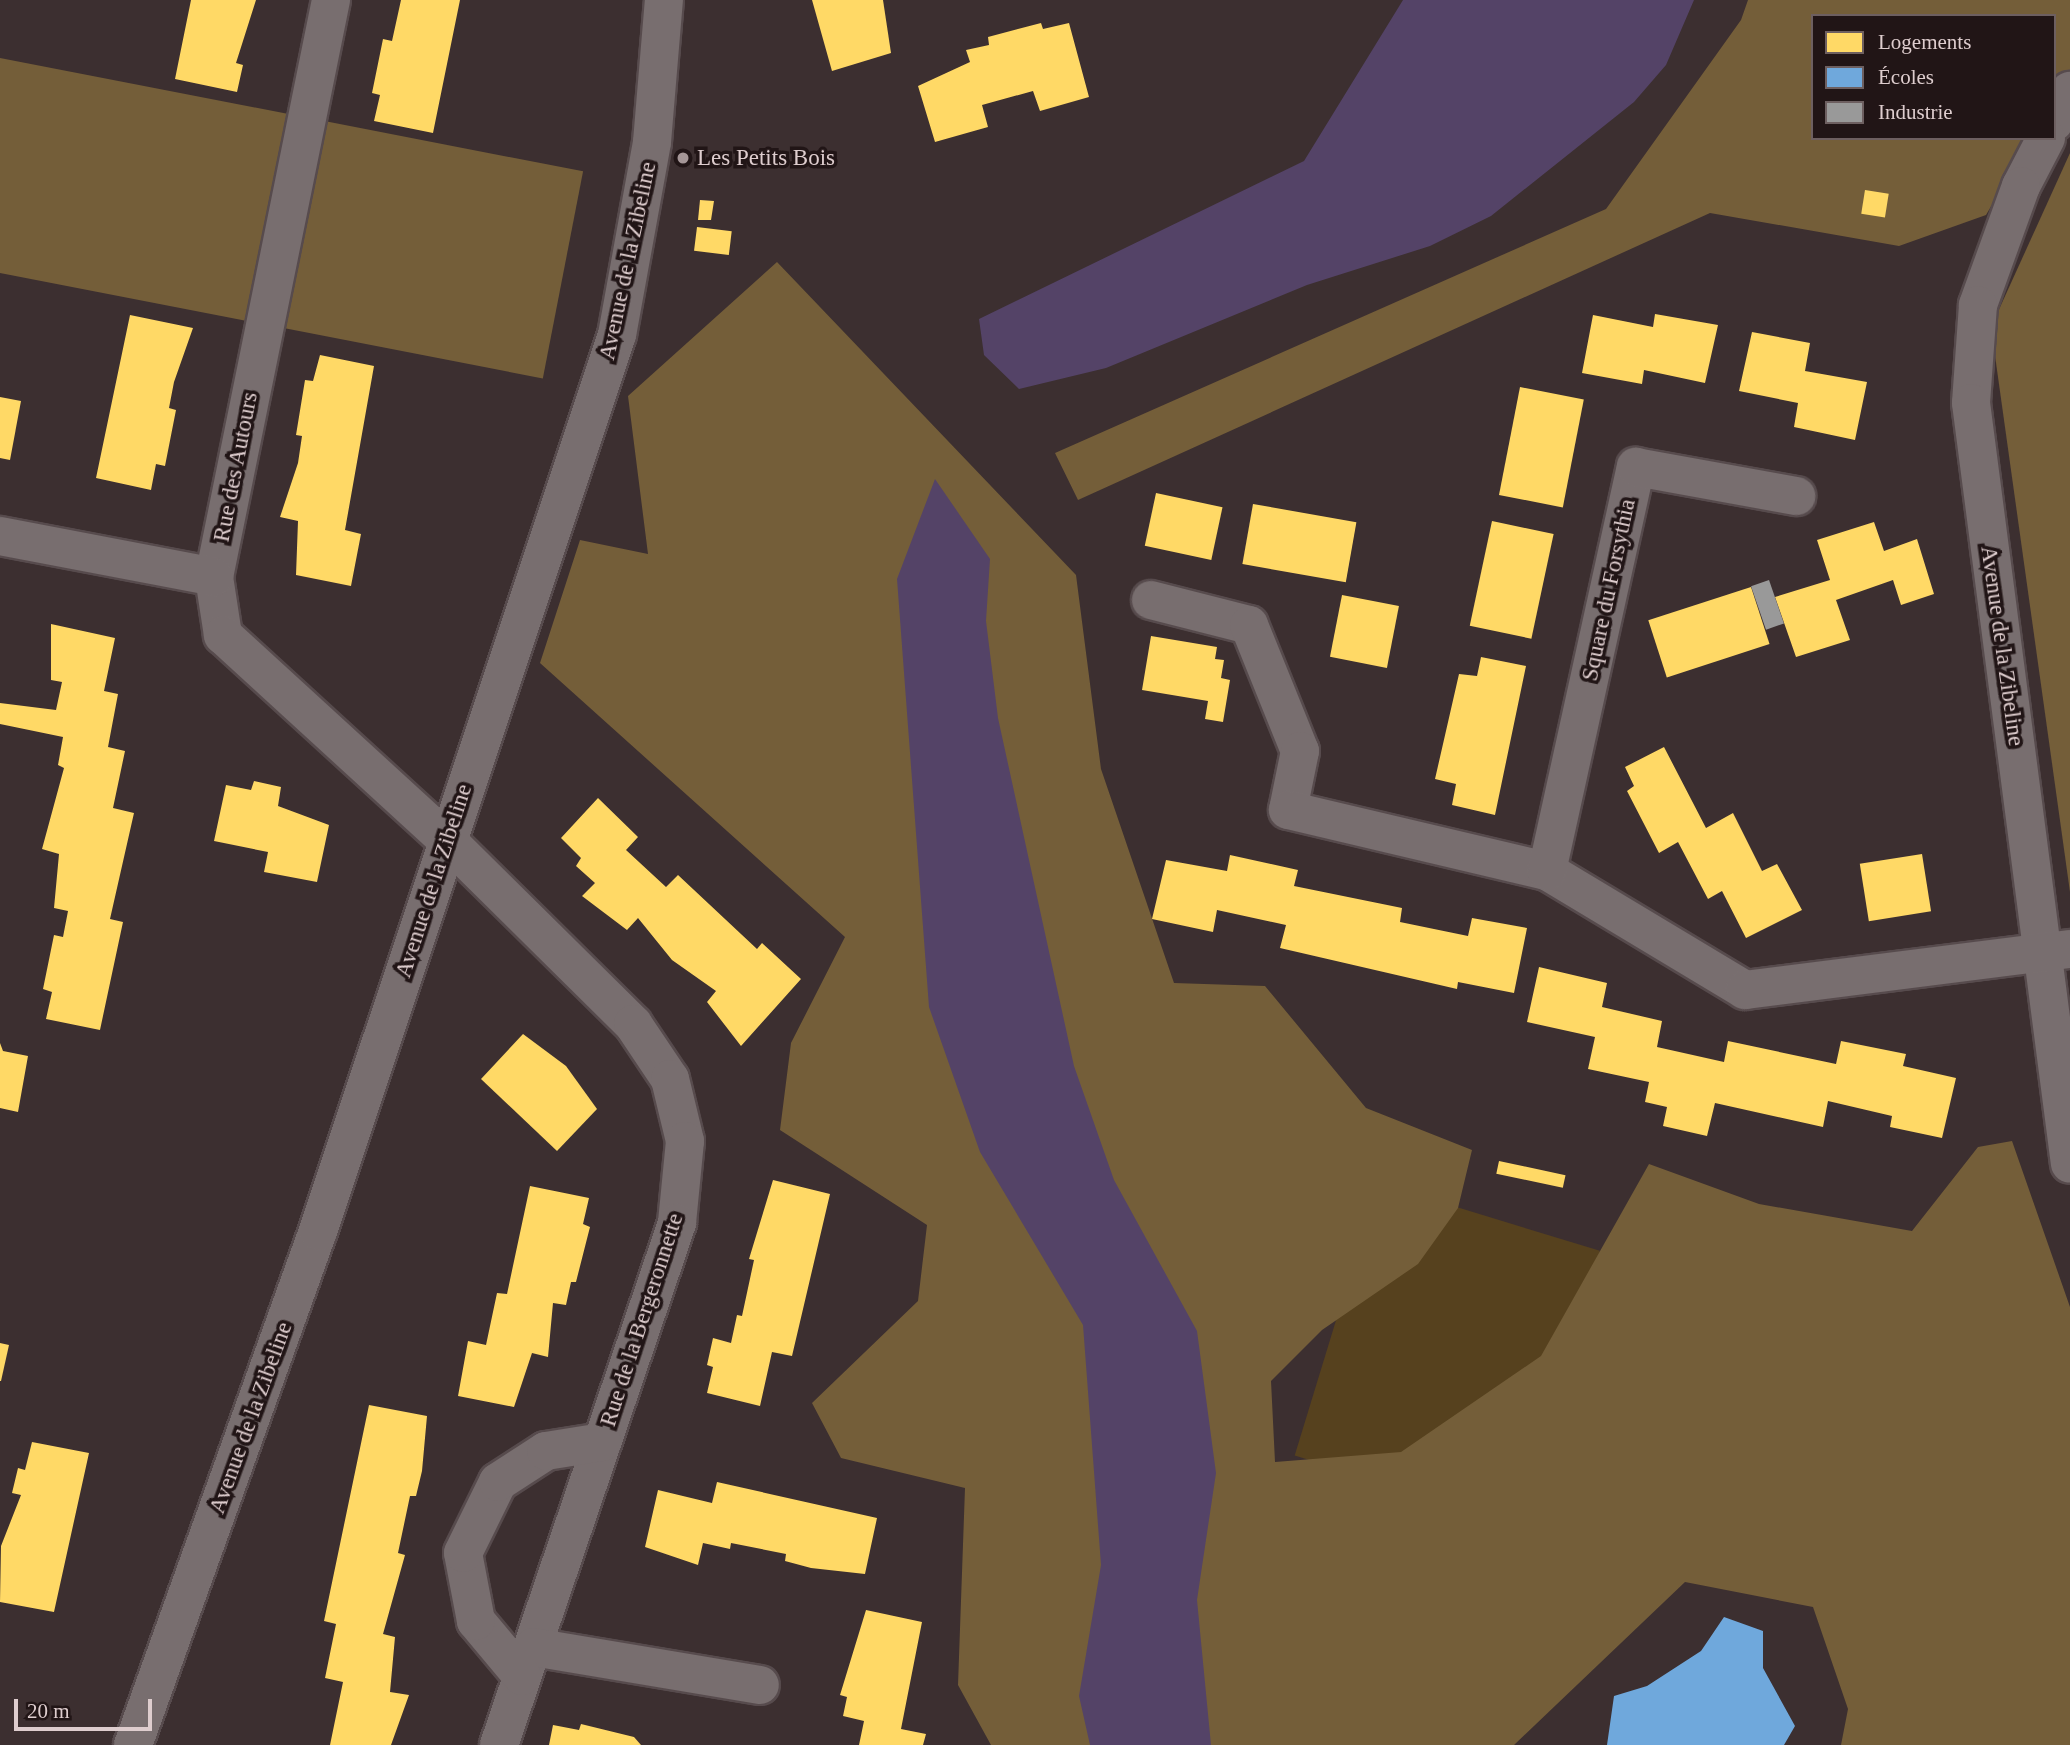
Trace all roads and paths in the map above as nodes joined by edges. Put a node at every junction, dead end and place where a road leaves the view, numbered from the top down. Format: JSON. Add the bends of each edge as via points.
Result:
{"nodes":[{"id":1,"x":331,"y":0,"type":"edge"},
{"id":2,"x":664,"y":0,"type":"edge"},
{"id":3,"x":2070,"y":91,"type":"edge"},
{"id":4,"x":2056,"y":118,"type":"edge"},
{"id":5,"x":2045,"y":140,"type":"edge"},
{"id":6,"x":1796,"y":496,"type":"dead end"},
{"id":7,"x":1,"y":543,"type":"edge"},
{"id":8,"x":214,"y":577,"type":"junction"},
{"id":9,"x":1151,"y":600,"type":"dead end"},
{"id":10,"x":449,"y":842,"type":"junction"},
{"id":11,"x":1547,"y":871,"type":"junction"},
{"id":12,"x":2058,"y":951,"type":"edge"},
{"id":13,"x":2070,"y":1164,"type":"edge"},
{"id":14,"x":603,"y":1442,"type":"junction"},
{"id":15,"x":527,"y":1662,"type":"junction"},
{"id":16,"x":760,"y":1685,"type":"dead end"},
{"id":17,"x":133,"y":1745,"type":"edge"},
{"id":18,"x":499,"y":1745,"type":"edge"}],
"edges":[{"from":1,"to":8,"type":"street","name":"Rue des Autours"},
{"from":2,"to":10,"type":"street","name":"Avenue de la Zibeline","via":[[652,142],[617,335]]},
{"from":3,"to":4,"type":"street"},
{"from":5,"to":12,"type":"street","name":"Avenue de la Zibeline","via":[[2021,186],[1978,305],[1971,403]]},
{"from":6,"to":11,"type":"street","name":"Square du Forsythia","via":[[1636,467]]},
{"from":7,"to":8,"type":"street"},
{"from":8,"to":10,"type":"street","name":"Rue des Autours","via":[[223,635]]},
{"from":9,"to":11,"type":"street","via":[[1250,625],[1300,751],[1289,810]]},
{"from":10,"to":14,"type":"street","name":"Rue de la Bergeronnette","via":[[633,1024],[670,1079],[685,1141],[677,1223]]},
{"from":10,"to":17,"type":"street","name":"Avenue de la Zibeline","via":[[318,1231]]},
{"from":11,"to":12,"type":"street","via":[[1745,990]]},
{"from":12,"to":13,"type":"street","name":"Avenue de la Zibeline"},
{"from":14,"to":15,"type":"street","name":"Rue de la Bergeronnette"},
{"from":14,"to":15,"type":"street","via":[[546,1451],[498,1482],[463,1553],[476,1622]]},
{"from":15,"to":16,"type":"street"},
{"from":15,"to":18,"type":"street","name":"Rue de la Bergeronnette"}]}
